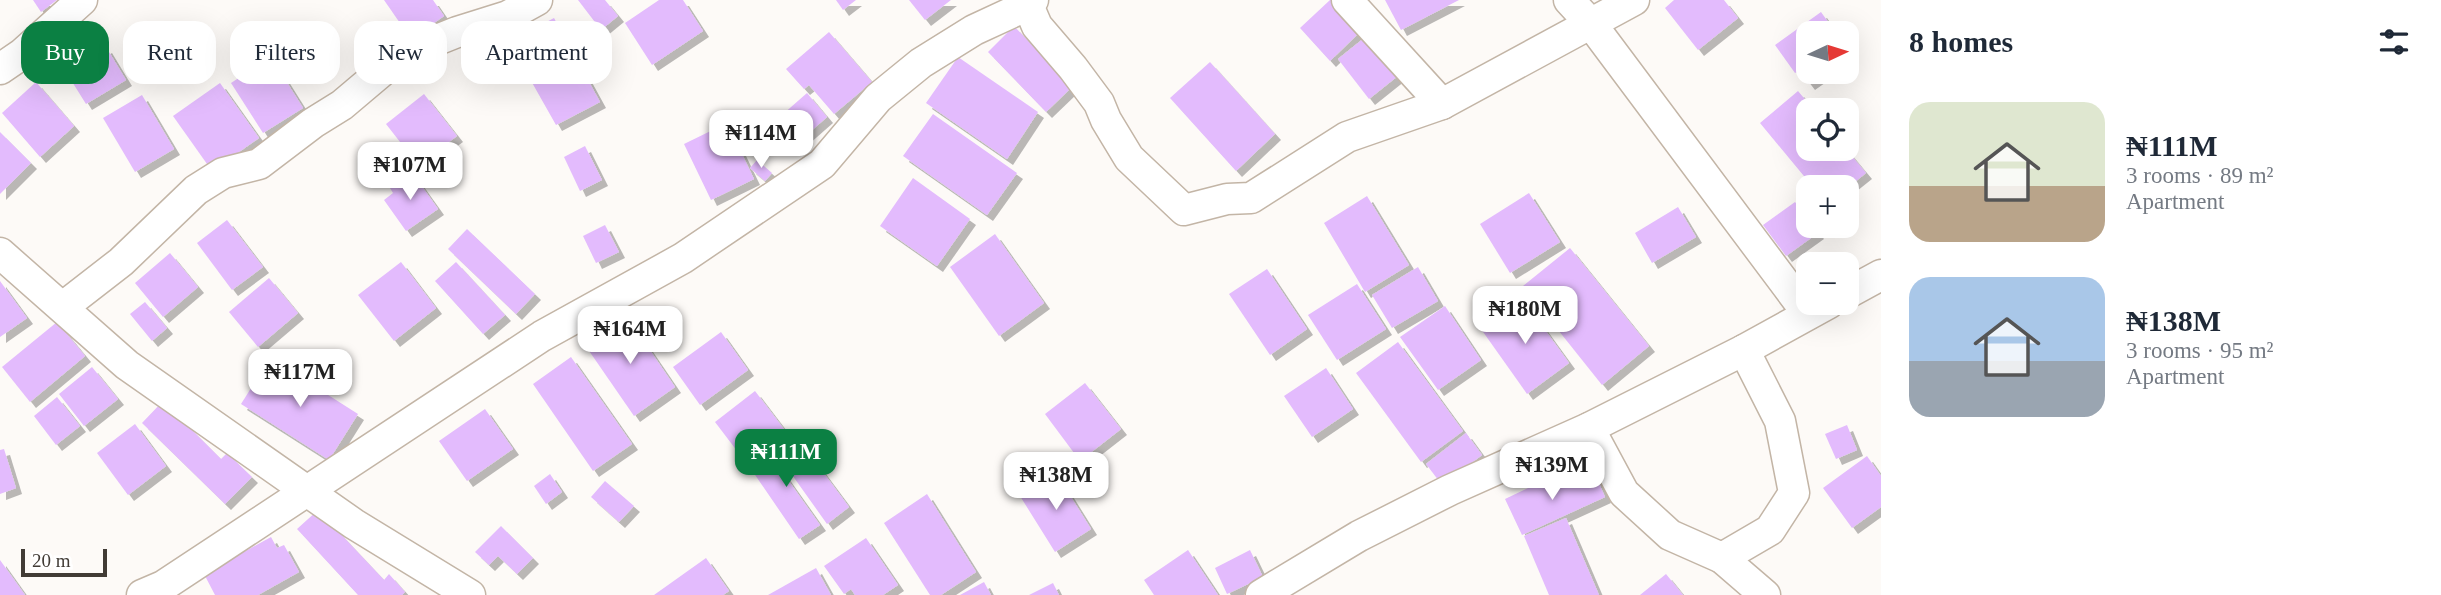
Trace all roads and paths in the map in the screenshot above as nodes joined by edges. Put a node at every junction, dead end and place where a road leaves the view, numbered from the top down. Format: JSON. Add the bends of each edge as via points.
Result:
{"nodes":[{"id":1,"x":82,"y":0,"type":"edge"},
{"id":2,"x":537,"y":0,"type":"edge"},
{"id":3,"x":1347,"y":0,"type":"edge"},
{"id":4,"x":1569,"y":0,"type":"edge"},
{"id":5,"x":1634,"y":0,"type":"edge"},
{"id":6,"x":1030,"y":2,"type":"edge"},
{"id":7,"x":1592,"y":25,"type":"junction"},
{"id":8,"x":0,"y":69,"type":"edge"},
{"id":9,"x":1442,"y":104,"type":"junction"},
{"id":10,"x":0,"y":253,"type":"edge"},
{"id":11,"x":1881,"y":275,"type":"edge"},
{"id":12,"x":1796,"y":279,"type":"edge"},
{"id":13,"x":1859,"y":287,"type":"edge"},
{"id":14,"x":62,"y":307,"type":"junction"},
{"id":15,"x":1806,"y":315,"type":"edge"},
{"id":16,"x":1744,"y":350,"type":"junction"},
{"id":17,"x":1589,"y":428,"type":"junction"},
{"id":18,"x":308,"y":492,"type":"junction"},
{"id":19,"x":1722,"y":558,"type":"junction"},
{"id":20,"x":142,"y":595,"type":"edge"},
{"id":21,"x":470,"y":595,"type":"edge"},
{"id":22,"x":1261,"y":595,"type":"edge"},
{"id":23,"x":1765,"y":595,"type":"edge"}],
"edges":[{"from":1,"to":8,"type":"street"},
{"from":2,"to":14,"type":"street","via":[[508,16],[422,46],[387,67],[259,164],[223,173],[205,184],[114,269]]},
{"from":3,"to":9,"type":"street"},
{"from":4,"to":7,"type":"street"},
{"from":5,"to":7,"type":"street"},
{"from":6,"to":9,"type":"street","via":[[1037,26],[1099,103],[1129,158],[1184,210],[1251,198],[1347,136]]},
{"from":6,"to":18,"type":"street","via":[[921,63],[878,98],[822,164],[775,196],[683,258],[542,336]]},
{"from":7,"to":9,"type":"street"},
{"from":7,"to":12,"type":"street"},
{"from":10,"to":14,"type":"street"},
{"from":11,"to":13,"type":"street"},
{"from":14,"to":18,"type":"street","via":[[127,365]]},
{"from":15,"to":16,"type":"street"},
{"from":16,"to":17,"type":"street"},
{"from":16,"to":19,"type":"street","via":[[1780,421],[1794,493],[1770,530]]},
{"from":17,"to":19,"type":"street","via":[[1625,493],[1670,535]]},
{"from":17,"to":22,"type":"street","via":[[1371,530]]},
{"from":18,"to":20,"type":"street"},
{"from":18,"to":21,"type":"street"},
{"from":19,"to":23,"type":"street"}]}
